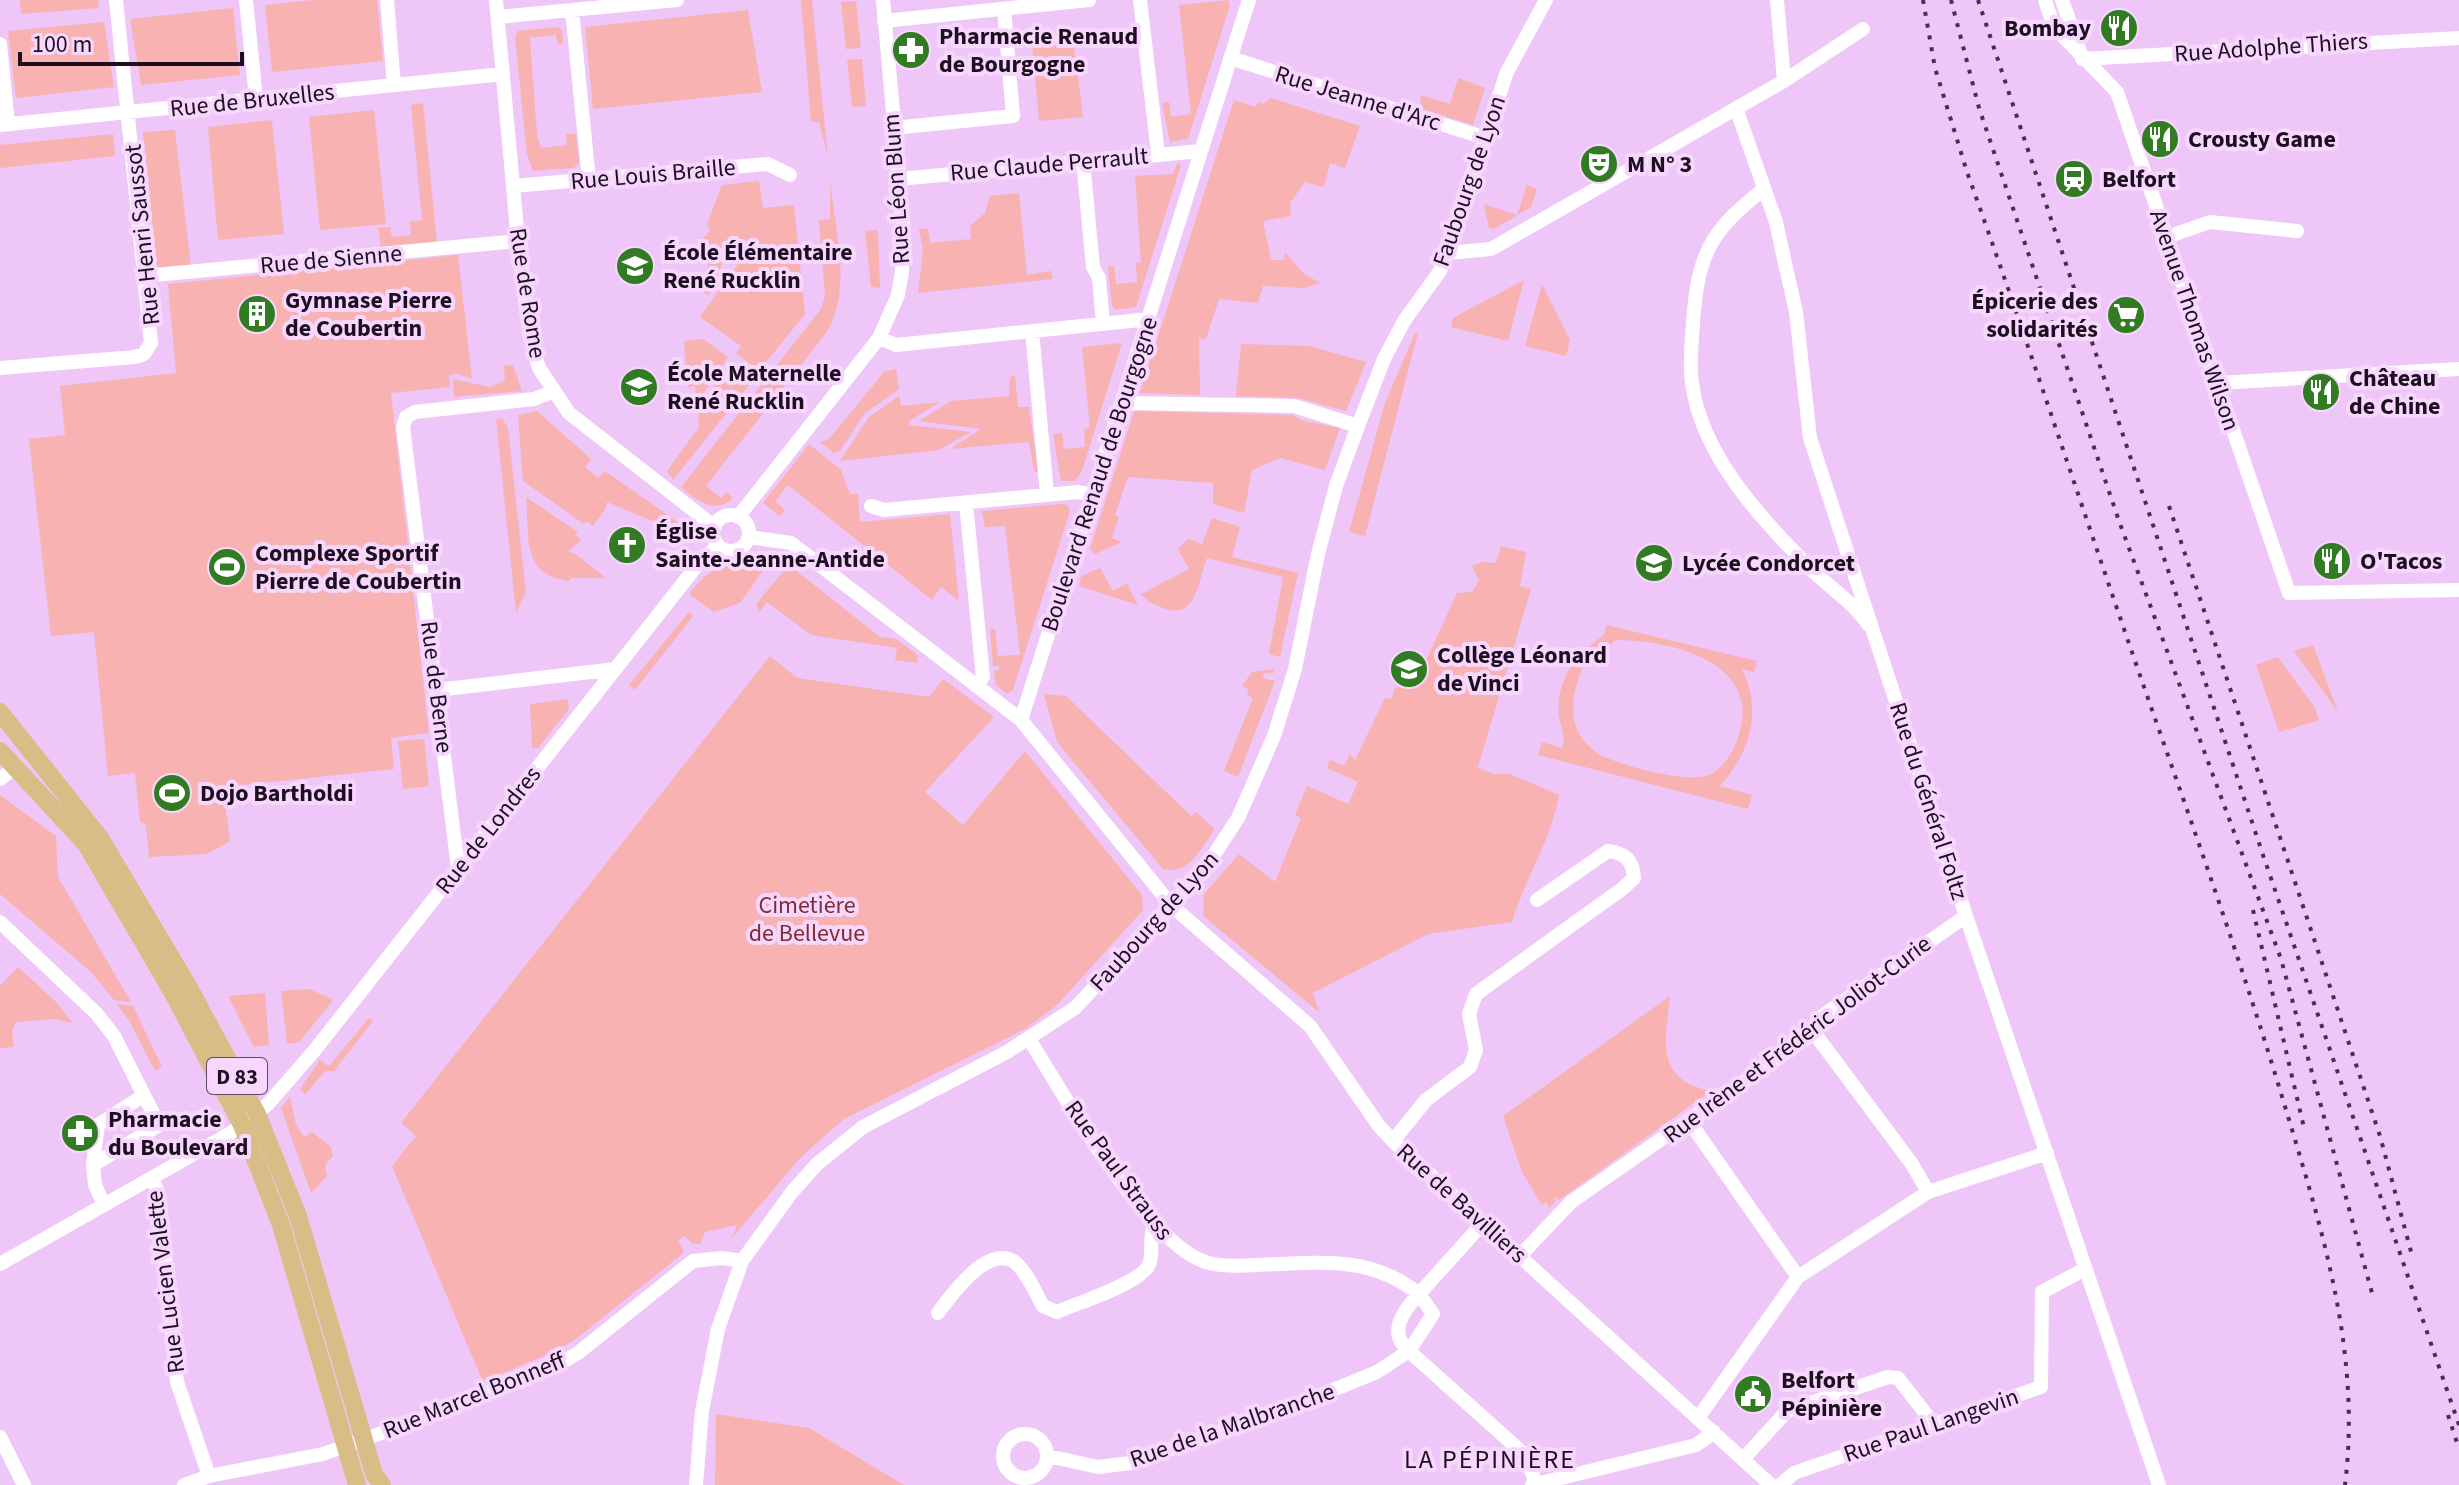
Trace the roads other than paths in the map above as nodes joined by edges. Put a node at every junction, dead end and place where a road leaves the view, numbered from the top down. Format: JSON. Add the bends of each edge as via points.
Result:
{"nodes":[{"id":1,"x":116,"y":0,"type":"edge"},
{"id":2,"x":246,"y":0,"type":"edge"},
{"id":3,"x":387,"y":0,"type":"edge"},
{"id":4,"x":496,"y":0,"type":"edge"},
{"id":5,"x":677,"y":0,"type":"edge"},
{"id":6,"x":883,"y":0,"type":"edge"},
{"id":7,"x":1089,"y":0,"type":"edge"},
{"id":8,"x":1140,"y":0,"type":"edge"},
{"id":9,"x":1249,"y":0,"type":"edge"},
{"id":10,"x":1546,"y":0,"type":"edge"},
{"id":11,"x":1777,"y":0,"type":"edge"},
{"id":12,"x":2045,"y":0,"type":"edge"},
{"id":13,"x":2062,"y":0,"type":"edge"},
{"id":14,"x":1004,"y":9,"type":"junction"},
{"id":15,"x":572,"y":10,"type":"junction"},
{"id":16,"x":498,"y":17,"type":"junction"},
{"id":17,"x":884,"y":21,"type":"junction"},
{"id":18,"x":1863,"y":29,"type":"dead end"},
{"id":19,"x":2459,"y":38,"type":"edge"},
{"id":20,"x":0,"y":44,"type":"edge"},
{"id":21,"x":1230,"y":58,"type":"junction"},
{"id":22,"x":2082,"y":59,"type":"junction"},
{"id":23,"x":503,"y":74,"type":"junction"},
{"id":24,"x":1784,"y":81,"type":"junction"},
{"id":25,"x":394,"y":85,"type":"junction"},
{"id":26,"x":256,"y":99,"type":"junction"},
{"id":27,"x":1736,"y":108,"type":"junction"},
{"id":28,"x":130,"y":112,"type":"junction"},
{"id":29,"x":4,"y":124,"type":"edge"},
{"id":30,"x":893,"y":128,"type":"junction"},
{"id":31,"x":1486,"y":138,"type":"junction"},
{"id":32,"x":1201,"y":151,"type":"junction"},
{"id":33,"x":1158,"y":154,"type":"junction"},
{"id":34,"x":1083,"y":161,"type":"junction"},
{"id":35,"x":790,"y":175,"type":"dead end"},
{"id":36,"x":898,"y":179,"type":"junction"},
{"id":37,"x":589,"y":180,"type":"junction"},
{"id":38,"x":513,"y":186,"type":"junction"},
{"id":39,"x":1764,"y":189,"type":"junction"},
{"id":40,"x":2297,"y":231,"type":"dead end"},
{"id":41,"x":2167,"y":237,"type":"junction"},
{"id":42,"x":518,"y":241,"type":"junction"},
{"id":43,"x":1447,"y":253,"type":"junction"},
{"id":44,"x":144,"y":276,"type":"junction"},
{"id":45,"x":1103,"y":324,"type":"junction"},
{"id":46,"x":1146,"y":324,"type":"junction"},
{"id":47,"x":1032,"y":331,"type":"junction"},
{"id":48,"x":879,"y":338,"type":"junction"},
{"id":49,"x":0,"y":368,"type":"edge"},
{"id":50,"x":2459,"y":369,"type":"edge"},
{"id":51,"x":2217,"y":383,"type":"junction"},
{"id":52,"x":552,"y":392,"type":"junction"},
{"id":53,"x":1122,"y":403,"type":"junction"},
{"id":54,"x":1358,"y":426,"type":"junction"},
{"id":55,"x":1047,"y":494,"type":"junction"},
{"id":56,"x":1094,"y":495,"type":"junction"},
{"id":57,"x":966,"y":503,"type":"junction"},
{"id":58,"x":871,"y":506,"type":"dead end"},
{"id":59,"x":738,"y":517,"type":"junction"},
{"id":60,"x":715,"y":527,"type":"junction"},
{"id":61,"x":749,"y":537,"type":"junction"},
{"id":62,"x":718,"y":545,"type":"junction"},
{"id":63,"x":2459,"y":590,"type":"edge"},
{"id":64,"x":1874,"y":632,"type":"junction"},
{"id":65,"x":616,"y":669,"type":"junction"},
{"id":66,"x":976,"y":686,"type":"junction"},
{"id":67,"x":437,"y":690,"type":"junction"},
{"id":68,"x":0,"y":712,"type":"edge"},
{"id":69,"x":1021,"y":720,"type":"junction"},
{"id":70,"x":0,"y":751,"type":"edge"},
{"id":71,"x":7,"y":774,"type":"edge"},
{"id":72,"x":458,"y":868,"type":"junction"},
{"id":73,"x":1537,"y":900,"type":"dead end"},
{"id":74,"x":1172,"y":906,"type":"junction"},
{"id":75,"x":1966,"y":916,"type":"junction"},
{"id":76,"x":0,"y":922,"type":"edge"},
{"id":77,"x":1812,"y":1030,"type":"junction"},
{"id":78,"x":1029,"y":1039,"type":"junction"},
{"id":79,"x":144,"y":1095,"type":"junction"},
{"id":80,"x":250,"y":1120,"type":"junction"},
{"id":81,"x":1689,"y":1121,"type":"junction"},
{"id":82,"x":1393,"y":1141,"type":"junction"},
{"id":83,"x":2047,"y":1153,"type":"junction"},
{"id":84,"x":93,"y":1165,"type":"junction"},
{"id":85,"x":152,"y":1178,"type":"junction"},
{"id":86,"x":1928,"y":1192,"type":"junction"},
{"id":87,"x":104,"y":1205,"type":"junction"},
{"id":88,"x":1483,"y":1223,"type":"junction"},
{"id":89,"x":1154,"y":1225,"type":"junction"},
{"id":90,"x":1520,"y":1256,"type":"junction"},
{"id":91,"x":742,"y":1261,"type":"junction"},
{"id":92,"x":0,"y":1264,"type":"edge"},
{"id":93,"x":2085,"y":1269,"type":"junction"},
{"id":94,"x":1798,"y":1277,"type":"junction"},
{"id":95,"x":1419,"y":1294,"type":"junction"},
{"id":96,"x":938,"y":1313,"type":"dead end"},
{"id":97,"x":1409,"y":1351,"type":"junction"},
{"id":98,"x":1698,"y":1418,"type":"junction"},
{"id":99,"x":1933,"y":1423,"type":"junction"},
{"id":100,"x":1714,"y":1432,"type":"junction"},
{"id":101,"x":0,"y":1437,"type":"edge"},
{"id":102,"x":365,"y":1438,"type":"junction"},
{"id":103,"x":345,"y":1446,"type":"junction"},
{"id":104,"x":1048,"y":1456,"type":"junction"},
{"id":105,"x":1744,"y":1458,"type":"junction"},
{"id":106,"x":209,"y":1476,"type":"junction"},
{"id":107,"x":1566,"y":1480,"type":"edge"},
{"id":108,"x":1023,"y":1482,"type":"edge"},
{"id":109,"x":1534,"y":1484,"type":"edge"},
{"id":110,"x":24,"y":1485,"type":"edge"},
{"id":111,"x":184,"y":1485,"type":"edge"},
{"id":112,"x":357,"y":1485,"type":"edge"},
{"id":113,"x":382,"y":1485,"type":"edge"},
{"id":114,"x":696,"y":1485,"type":"edge"},
{"id":115,"x":1771,"y":1485,"type":"edge"},
{"id":116,"x":1780,"y":1485,"type":"edge"},
{"id":117,"x":2159,"y":1485,"type":"edge"}],
"edges":[{"from":1,"to":28,"type":"street","name":"Rue Henri Saussot"},
{"from":2,"to":26,"type":"street"},
{"from":3,"to":25,"type":"street"},
{"from":4,"to":16,"type":"street","name":"Rue de Rome"},
{"from":5,"to":15,"type":"street"},
{"from":6,"to":17,"type":"street","name":"Rue Léon Blum"},
{"from":7,"to":14,"type":"street"},
{"from":8,"to":33,"type":"street"},
{"from":9,"to":21,"type":"street","name":"Boulevard Renaud de Bourgogne"},
{"from":10,"to":31,"type":"street","name":"Faubourg de Lyon","via":[[1515,52]]},
{"from":11,"to":24,"type":"street"},
{"from":12,"to":22,"type":"street","name":"Avenue Thomas Wilson","via":[[2054,27]]},
{"from":13,"to":22,"type":"street"},
{"from":14,"to":17,"type":"street"},
{"from":14,"to":30,"type":"street","via":[[1013,116]]},
{"from":15,"to":16,"type":"street"},
{"from":15,"to":37,"type":"street"},
{"from":16,"to":23,"type":"street","name":"Rue de Rome"},
{"from":17,"to":30,"type":"street","name":"Rue Léon Blum"},
{"from":18,"to":24,"type":"street"},
{"from":19,"to":22,"type":"street","name":"Rue Adolphe Thiers"},
{"from":20,"to":29,"type":"street"},
{"from":21,"to":31,"type":"street","name":"Rue Jeanne d'Arc"},
{"from":21,"to":32,"type":"street","name":"Boulevard Renaud de Bourgogne"},
{"from":22,"to":41,"type":"street","name":"Avenue Thomas Wilson","via":[[2117,92]]},
{"from":23,"to":25,"type":"street","name":"Rue de Bruxelles"},
{"from":23,"to":38,"type":"street","name":"Rue de Rome"},
{"from":24,"to":27,"type":"street"},
{"from":25,"to":26,"type":"street","name":"Rue de Bruxelles"},
{"from":26,"to":28,"type":"street","name":"Rue de Bruxelles"},
{"from":27,"to":39,"type":"street","name":"Rue du Général Foltz"},
{"from":27,"to":43,"type":"street","via":[[1491,249]]},
{"from":28,"to":29,"type":"street","name":"Rue de Bruxelles"},
{"from":28,"to":44,"type":"street","name":"Rue Henri Saussot"},
{"from":30,"to":36,"type":"street","name":"Rue Léon Blum"},
{"from":31,"to":43,"type":"street","name":"Faubourg de Lyon"},
{"from":32,"to":33,"type":"street","name":"Rue Claude Perrault"},
{"from":32,"to":46,"type":"street","name":"Boulevard Renaud de Bourgogne"},
{"from":33,"to":34,"type":"street","name":"Rue Claude Perrault"},
{"from":34,"to":36,"type":"street","name":"Rue Claude Perrault"},
{"from":34,"to":45,"type":"street"},
{"from":35,"to":37,"type":"street","name":"Rue Louis Braille","via":[[768,164]]},
{"from":36,"to":48,"type":"street","name":"Rue Léon Blum","via":[[902,272]]},
{"from":37,"to":38,"type":"street","name":"Rue Louis Braille"},
{"from":38,"to":42,"type":"street","name":"Rue de Rome"},
{"from":39,"to":64,"type":"street","name":"Rue du Général Foltz","via":[[1796,312],[1810,438]]},
{"from":39,"to":64,"type":"street","via":[[1723,226],[1700,262],[1690,366],[1696,403],[1703,426],[1746,496]]},
{"from":40,"to":41,"type":"street","via":[[2210,222]]},
{"from":41,"to":51,"type":"street","name":"Avenue Thomas Wilson"},
{"from":42,"to":44,"type":"street","name":"Rue de Sienne"},
{"from":42,"to":52,"type":"street","name":"Rue de Rome","via":[[530,337]]},
{"from":43,"to":54,"type":"street","name":"Faubourg de Lyon","via":[[1384,359]]},
{"from":44,"to":49,"type":"street","name":"Rue Henri Saussot","via":[[152,335],[144,354]]},
{"from":45,"to":46,"type":"street"},
{"from":45,"to":47,"type":"street"},
{"from":46,"to":53,"type":"street","name":"Boulevard Renaud de Bourgogne"},
{"from":47,"to":48,"type":"street","via":[[896,345]]},
{"from":47,"to":55,"type":"street"},
{"from":48,"to":59,"type":"street","name":"Rue Léon Blum"},
{"from":50,"to":51,"type":"street"},
{"from":51,"to":63,"type":"street","name":"Avenue Thomas Wilson","via":[[2289,593]]},
{"from":52,"to":60,"type":"street","name":"Rue de Rome","via":[[569,413]]},
{"from":52,"to":67,"type":"street","name":"Rue de Berne","via":[[406,417],[403,427]]},
{"from":53,"to":54,"type":"street","via":[[1294,406]]},
{"from":53,"to":56,"type":"street","name":"Boulevard Renaud de Bourgogne"},
{"from":54,"to":74,"type":"street","name":"Faubourg de Lyon","via":[[1336,486],[1295,669],[1274,736],[1230,833]]},
{"from":55,"to":56,"type":"street"},
{"from":55,"to":57,"type":"street"},
{"from":56,"to":69,"type":"street","name":"Boulevard Renaud de Bourgogne"},
{"from":57,"to":58,"type":"street","via":[[884,510]]},
{"from":57,"to":66,"type":"street","via":[[983,677]]},
{"from":59,"to":60,"type":"street","via":[[727,516]]},
{"from":59,"to":61,"type":"street","via":[[746,523]]},
{"from":60,"to":62,"type":"street"},
{"from":61,"to":62,"type":"street","via":[[738,550]]},
{"from":61,"to":66,"type":"street","via":[[791,543]]},
{"from":62,"to":65,"type":"street","name":"Rue de Londres"},
{"from":64,"to":75,"type":"street","name":"Rue du Général Foltz"},
{"from":65,"to":67,"type":"street"},
{"from":65,"to":72,"type":"street","name":"Rue de Londres"},
{"from":66,"to":69,"type":"street"},
{"from":67,"to":72,"type":"street","name":"Rue de Berne"},
{"from":68,"to":80,"type":"main road","number":"D 83","via":[[100,838],[188,986]]},
{"from":69,"to":74,"type":"street"},
{"from":70,"to":71,"type":"main road","number":"D 83"},
{"from":71,"to":80,"type":"main road","number":"D 83","via":[[86,844]]},
{"from":72,"to":80,"type":"street","name":"Rue de Londres","via":[[314,1051]]},
{"from":73,"to":82,"type":"street","via":[[1608,851],[1633,865],[1634,878],[1622,889],[1476,994],[1469,1014],[1476,1050],[1470,1067],[1426,1100]]},
{"from":74,"to":78,"type":"street","name":"Faubourg de Lyon","via":[[1075,1008]]},
{"from":74,"to":82,"type":"street","name":"Rue de Bavilliers","via":[[1310,1026]]},
{"from":75,"to":77,"type":"street","name":"Rue Irène et Frédéric Joliot-Curie","via":[[1830,1010]]},
{"from":75,"to":83,"type":"street","name":"Rue du Général Foltz"},
{"from":76,"to":79,"type":"street","via":[[86,1000],[114,1036]]},
{"from":77,"to":81,"type":"street","name":"Rue Irène et Frédéric Joliot-Curie"},
{"from":77,"to":86,"type":"street"},
{"from":78,"to":89,"type":"street","name":"Rue Paul Strauss"},
{"from":78,"to":91,"type":"street","name":"Faubourg de Lyon","via":[[895,1107],[842,1142],[792,1192]]},
{"from":79,"to":84,"type":"street","via":[[98,1125]]},
{"from":79,"to":84,"type":"street","via":[[159,1125]]},
{"from":80,"to":85,"type":"street","name":"Rue de Londres"},
{"from":80,"to":102,"type":"main road","number":"D 83","via":[[298,1216]]},
{"from":80,"to":103,"type":"main road","number":"D 83"},
{"from":81,"to":90,"type":"street","name":"Rue Irène et Frédéric Joliot-Curie","via":[[1571,1202]]},
{"from":81,"to":94,"type":"street"},
{"from":82,"to":88,"type":"street","name":"Rue de Bavilliers"},
{"from":83,"to":86,"type":"street"},
{"from":83,"to":93,"type":"street","name":"Rue du Général Foltz"},
{"from":84,"to":87,"type":"street"},
{"from":85,"to":87,"type":"street","name":"Rue de Londres"},
{"from":85,"to":106,"type":"street","name":"Rue Lucien Valette","via":[[159,1195],[177,1382]]},
{"from":86,"to":94,"type":"street"},
{"from":87,"to":92,"type":"street","name":"Rue de Londres"},
{"from":88,"to":90,"type":"street","name":"Rue de Bavilliers"},
{"from":88,"to":95,"type":"street"},
{"from":89,"to":95,"type":"street","name":"Rue Paul Strauss","via":[[1203,1262],[1361,1264],[1388,1272]]},
{"from":89,"to":96,"type":"street","via":[[1150,1263],[1143,1275],[1087,1300],[1057,1312],[1043,1306],[1013,1261],[999,1259],[968,1274]]},
{"from":90,"to":98,"type":"street","name":"Rue de Bavilliers"},
{"from":91,"to":102,"type":"street","name":"Rue Marcel Bonneff","via":[[693,1261],[578,1353]]},
{"from":91,"to":114,"type":"street","name":"Faubourg de Lyon","via":[[711,1362]]},
{"from":93,"to":99,"type":"street","name":"Rue Paul Langevin","via":[[2042,1292],[2041,1387]]},
{"from":93,"to":117,"type":"street","name":"Rue du Général Foltz"},
{"from":94,"to":98,"type":"street"},
{"from":95,"to":97,"type":"street","via":[[1404,1310],[1397,1330]]},
{"from":95,"to":97,"type":"street","name":"Rue de la Malbranche","via":[[1433,1314]]},
{"from":97,"to":104,"type":"street","name":"Rue de la Malbranche","via":[[1377,1372],[1284,1410],[1131,1463],[1098,1467]]},
{"from":97,"to":109,"type":"street","via":[[1525,1455]]},
{"from":98,"to":100,"type":"street","name":"Rue de Bavilliers"},
{"from":99,"to":105,"type":"street","via":[[1898,1378],[1888,1377],[1787,1411]]},
{"from":99,"to":116,"type":"street","name":"Rue Paul Langevin","via":[[1794,1473]]},
{"from":100,"to":105,"type":"street","name":"Rue de Bavilliers"},
{"from":100,"to":107,"type":"street","via":[[1696,1445]]},
{"from":101,"to":110,"type":"street"},
{"from":102,"to":103,"type":"street","name":"Rue Marcel Bonneff"},
{"from":102,"to":113,"type":"main road","number":"D 83"},
{"from":103,"to":106,"type":"street","name":"Rue Marcel Bonneff","via":[[311,1458]]},
{"from":103,"to":112,"type":"main road","number":"D 83"},
{"from":104,"to":108,"type":"street","name":"Rue de la Malbranche","via":[[1044,1469]]},
{"from":104,"to":108,"type":"street","name":"Rue de la Malbranche","via":[[1033,1436],[1011,1440],[1004,1461]]},
{"from":105,"to":115,"type":"street","name":"Rue de Bavilliers"},
{"from":106,"to":111,"type":"street","name":"Rue Marcel Bonneff"},
{"from":107,"to":109,"type":"street"}]}
